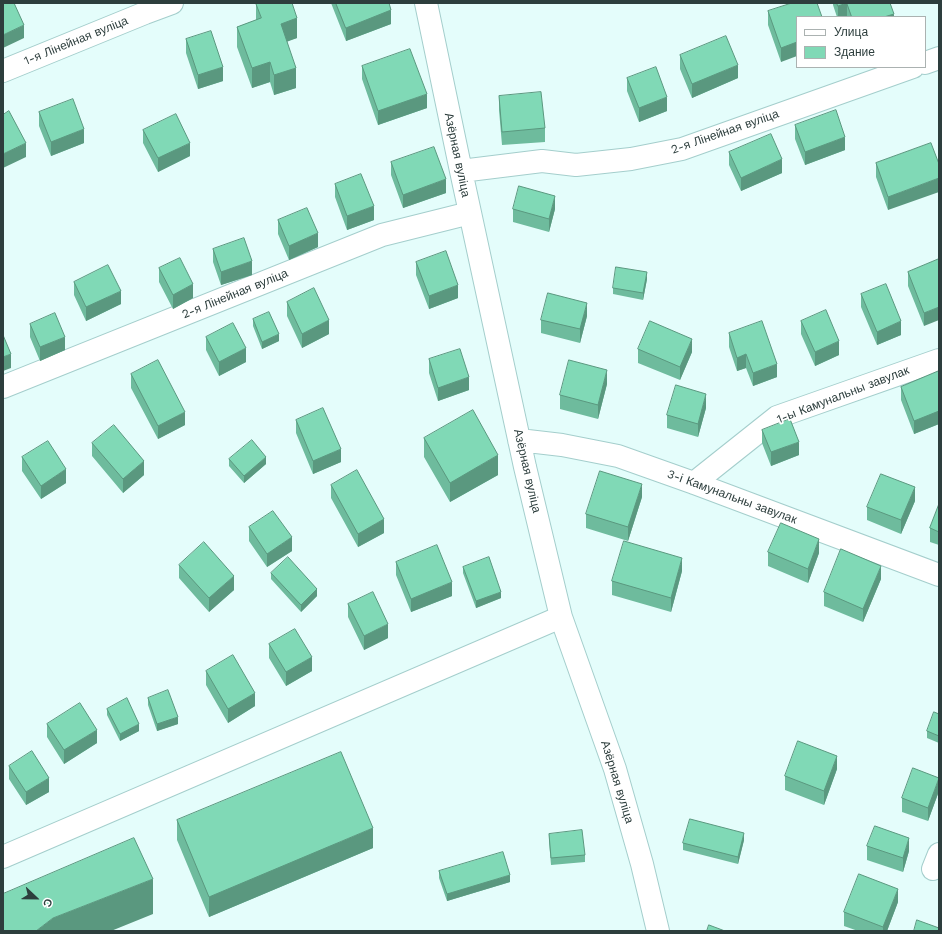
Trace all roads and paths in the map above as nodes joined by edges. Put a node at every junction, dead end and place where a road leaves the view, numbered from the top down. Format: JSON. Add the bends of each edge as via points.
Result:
{"nodes":[{"id":1,"x":172,"y":3,"type":"edge"},
{"id":2,"x":426,"y":3,"type":"edge"},
{"id":3,"x":939,"y":58,"type":"edge"},
{"id":4,"x":926,"y":63,"type":"edge"},
{"id":5,"x":910,"y":68,"type":"edge"},
{"id":6,"x":3,"y":71,"type":"edge"},
{"id":7,"x":460,"y":171,"type":"junction"},
{"id":8,"x":470,"y":213,"type":"junction"},
{"id":9,"x":939,"y":360,"type":"edge"},
{"id":10,"x":3,"y":387,"type":"edge"},
{"id":11,"x":519,"y":440,"type":"junction"},
{"id":12,"x":694,"y":483,"type":"junction"},
{"id":13,"x":939,"y":575,"type":"edge"},
{"id":14,"x":561,"y":617,"type":"junction"},
{"id":15,"x":3,"y":857,"type":"edge"},
{"id":16,"x":658,"y":931,"type":"edge"}],
"edges":[{"from":1,"to":6,"type":"street","name":"1-я Лінейная вуліца"},
{"from":2,"to":7,"type":"street","name":"Азёрная вуліца"},
{"from":3,"to":4,"type":"street"},
{"from":5,"to":7,"type":"street","name":"2-я Лінейная вуліца","via":[[682,149],[631,159],[576,165],[542,161]]},
{"from":7,"to":8,"type":"street","name":"Азёрная вуліца"},
{"from":8,"to":10,"type":"street","name":"2-я Лінейная вуліца","via":[[382,235]]},
{"from":8,"to":11,"type":"street","name":"Азёрная вуліца"},
{"from":9,"to":12,"type":"street","name":"1-ы Камунальны завулак","via":[[777,417]]},
{"from":11,"to":12,"type":"street","name":"3-і Камунальны завулак","via":[[618,456]]},
{"from":11,"to":14,"type":"street","name":"Азёрная вуліца"},
{"from":12,"to":13,"type":"street","name":"3-і Камунальны завулак"},
{"from":14,"to":15,"type":"street"},
{"from":14,"to":16,"type":"street","name":"Азёрная вуліца","via":[[615,769]]}]}
